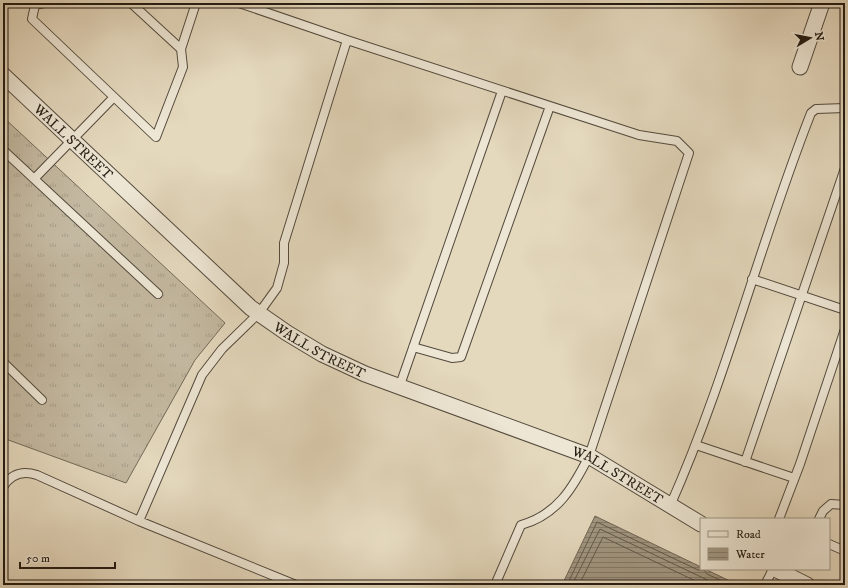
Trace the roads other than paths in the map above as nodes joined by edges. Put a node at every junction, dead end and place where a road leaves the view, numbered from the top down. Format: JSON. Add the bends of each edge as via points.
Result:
{"nodes":[{"id":1,"x":44,"y":3,"type":"edge"},
{"id":2,"x":131,"y":3,"type":"edge"},
{"id":3,"x":196,"y":3,"type":"edge"},
{"id":4,"x":239,"y":3,"type":"edge"},
{"id":5,"x":822,"y":3,"type":"edge"},
{"id":6,"x":347,"y":40,"type":"junction"},
{"id":7,"x":181,"y":49,"type":"junction"},
{"id":8,"x":800,"y":67,"type":"dead end"},
{"id":9,"x":3,"y":75,"type":"edge"},
{"id":10,"x":502,"y":90,"type":"junction"},
{"id":11,"x":114,"y":97,"type":"junction"},
{"id":12,"x":550,"y":106,"type":"junction"},
{"id":13,"x":845,"y":108,"type":"edge"},
{"id":14,"x":71,"y":139,"type":"junction"},
{"id":15,"x":3,"y":150,"type":"edge"},
{"id":16,"x":845,"y":168,"type":"edge"},
{"id":17,"x":34,"y":179,"type":"junction"},
{"id":18,"x":752,"y":279,"type":"junction"},
{"id":19,"x":158,"y":294,"type":"dead end"},
{"id":20,"x":802,"y":296,"type":"junction"},
{"id":21,"x":845,"y":310,"type":"edge"},
{"id":22,"x":259,"y":314,"type":"junction"},
{"id":23,"x":845,"y":329,"type":"edge"},
{"id":24,"x":414,"y":347,"type":"junction"},
{"id":25,"x":3,"y":362,"type":"edge"},
{"id":26,"x":399,"y":388,"type":"junction"},
{"id":27,"x":42,"y":400,"type":"dead end"},
{"id":28,"x":696,"y":445,"type":"junction"},
{"id":29,"x":589,"y":456,"type":"junction"},
{"id":30,"x":745,"y":462,"type":"junction"},
{"id":31,"x":794,"y":478,"type":"junction"},
{"id":32,"x":3,"y":487,"type":"edge"},
{"id":33,"x":845,"y":505,"type":"edge"},
{"id":34,"x":670,"y":506,"type":"junction"},
{"id":35,"x":779,"y":518,"type":"edge"},
{"id":36,"x":819,"y":518,"type":"edge"},
{"id":37,"x":139,"y":521,"type":"junction"},
{"id":38,"x":700,"y":523,"type":"edge"},
{"id":39,"x":830,"y":544,"type":"edge"},
{"id":40,"x":845,"y":550,"type":"edge"},
{"id":41,"x":773,"y":570,"type":"edge"},
{"id":42,"x":776,"y":570,"type":"edge"},
{"id":43,"x":296,"y":585,"type":"edge"},
{"id":44,"x":495,"y":585,"type":"edge"},
{"id":45,"x":765,"y":585,"type":"edge"},
{"id":46,"x":807,"y":585,"type":"edge"}],
"edges":[{"from":1,"to":11,"type":"lane","via":[[35,5],[32,19]]},
{"from":2,"to":7,"type":"lane"},
{"from":3,"to":7,"type":"lane"},
{"from":4,"to":6,"type":"lane"},
{"from":5,"to":8,"type":"street"},
{"from":6,"to":10,"type":"lane"},
{"from":6,"to":22,"type":"lane","via":[[284,243],[284,264],[277,288]]},
{"from":7,"to":11,"type":"lane","via":[[183,67],[156,136]]},
{"from":9,"to":14,"type":"street","name":"WALL STREET"},
{"from":10,"to":12,"type":"lane"},
{"from":10,"to":24,"type":"lane"},
{"from":11,"to":14,"type":"lane"},
{"from":12,"to":24,"type":"lane","via":[[461,357],[452,358]]},
{"from":12,"to":29,"type":"lane","via":[[639,135],[677,141],[689,153]]},
{"from":13,"to":18,"type":"lane","via":[[816,109],[811,113]]},
{"from":14,"to":17,"type":"lane"},
{"from":14,"to":22,"type":"street","name":"WALL STREET"},
{"from":15,"to":17,"type":"lane"},
{"from":16,"to":20,"type":"lane"},
{"from":17,"to":19,"type":"lane"},
{"from":18,"to":20,"type":"lane"},
{"from":18,"to":28,"type":"lane"},
{"from":20,"to":21,"type":"lane"},
{"from":20,"to":30,"type":"lane"},
{"from":22,"to":26,"type":"street","name":"WALL STREET","via":[[322,354]]},
{"from":22,"to":37,"type":"lane","via":[[222,350],[202,375]]},
{"from":23,"to":31,"type":"lane"},
{"from":24,"to":26,"type":"lane"},
{"from":25,"to":27,"type":"lane"},
{"from":26,"to":29,"type":"street","name":"WALL STREET"},
{"from":28,"to":30,"type":"lane"},
{"from":28,"to":34,"type":"lane"},
{"from":29,"to":34,"type":"street","name":"WALL STREET"},
{"from":29,"to":44,"type":"lane","via":[[573,486],[549,512],[537,520],[521,525]]},
{"from":30,"to":31,"type":"lane"},
{"from":31,"to":35,"type":"lane"},
{"from":32,"to":37,"type":"lane","via":[[12,476],[29,472]]},
{"from":33,"to":36,"type":"lane","via":[[831,504],[822,511]]},
{"from":34,"to":38,"type":"street","name":"WALL STREET"},
{"from":37,"to":43,"type":"lane"},
{"from":39,"to":40,"type":"lane"},
{"from":41,"to":45,"type":"lane"},
{"from":42,"to":46,"type":"street"}]}
